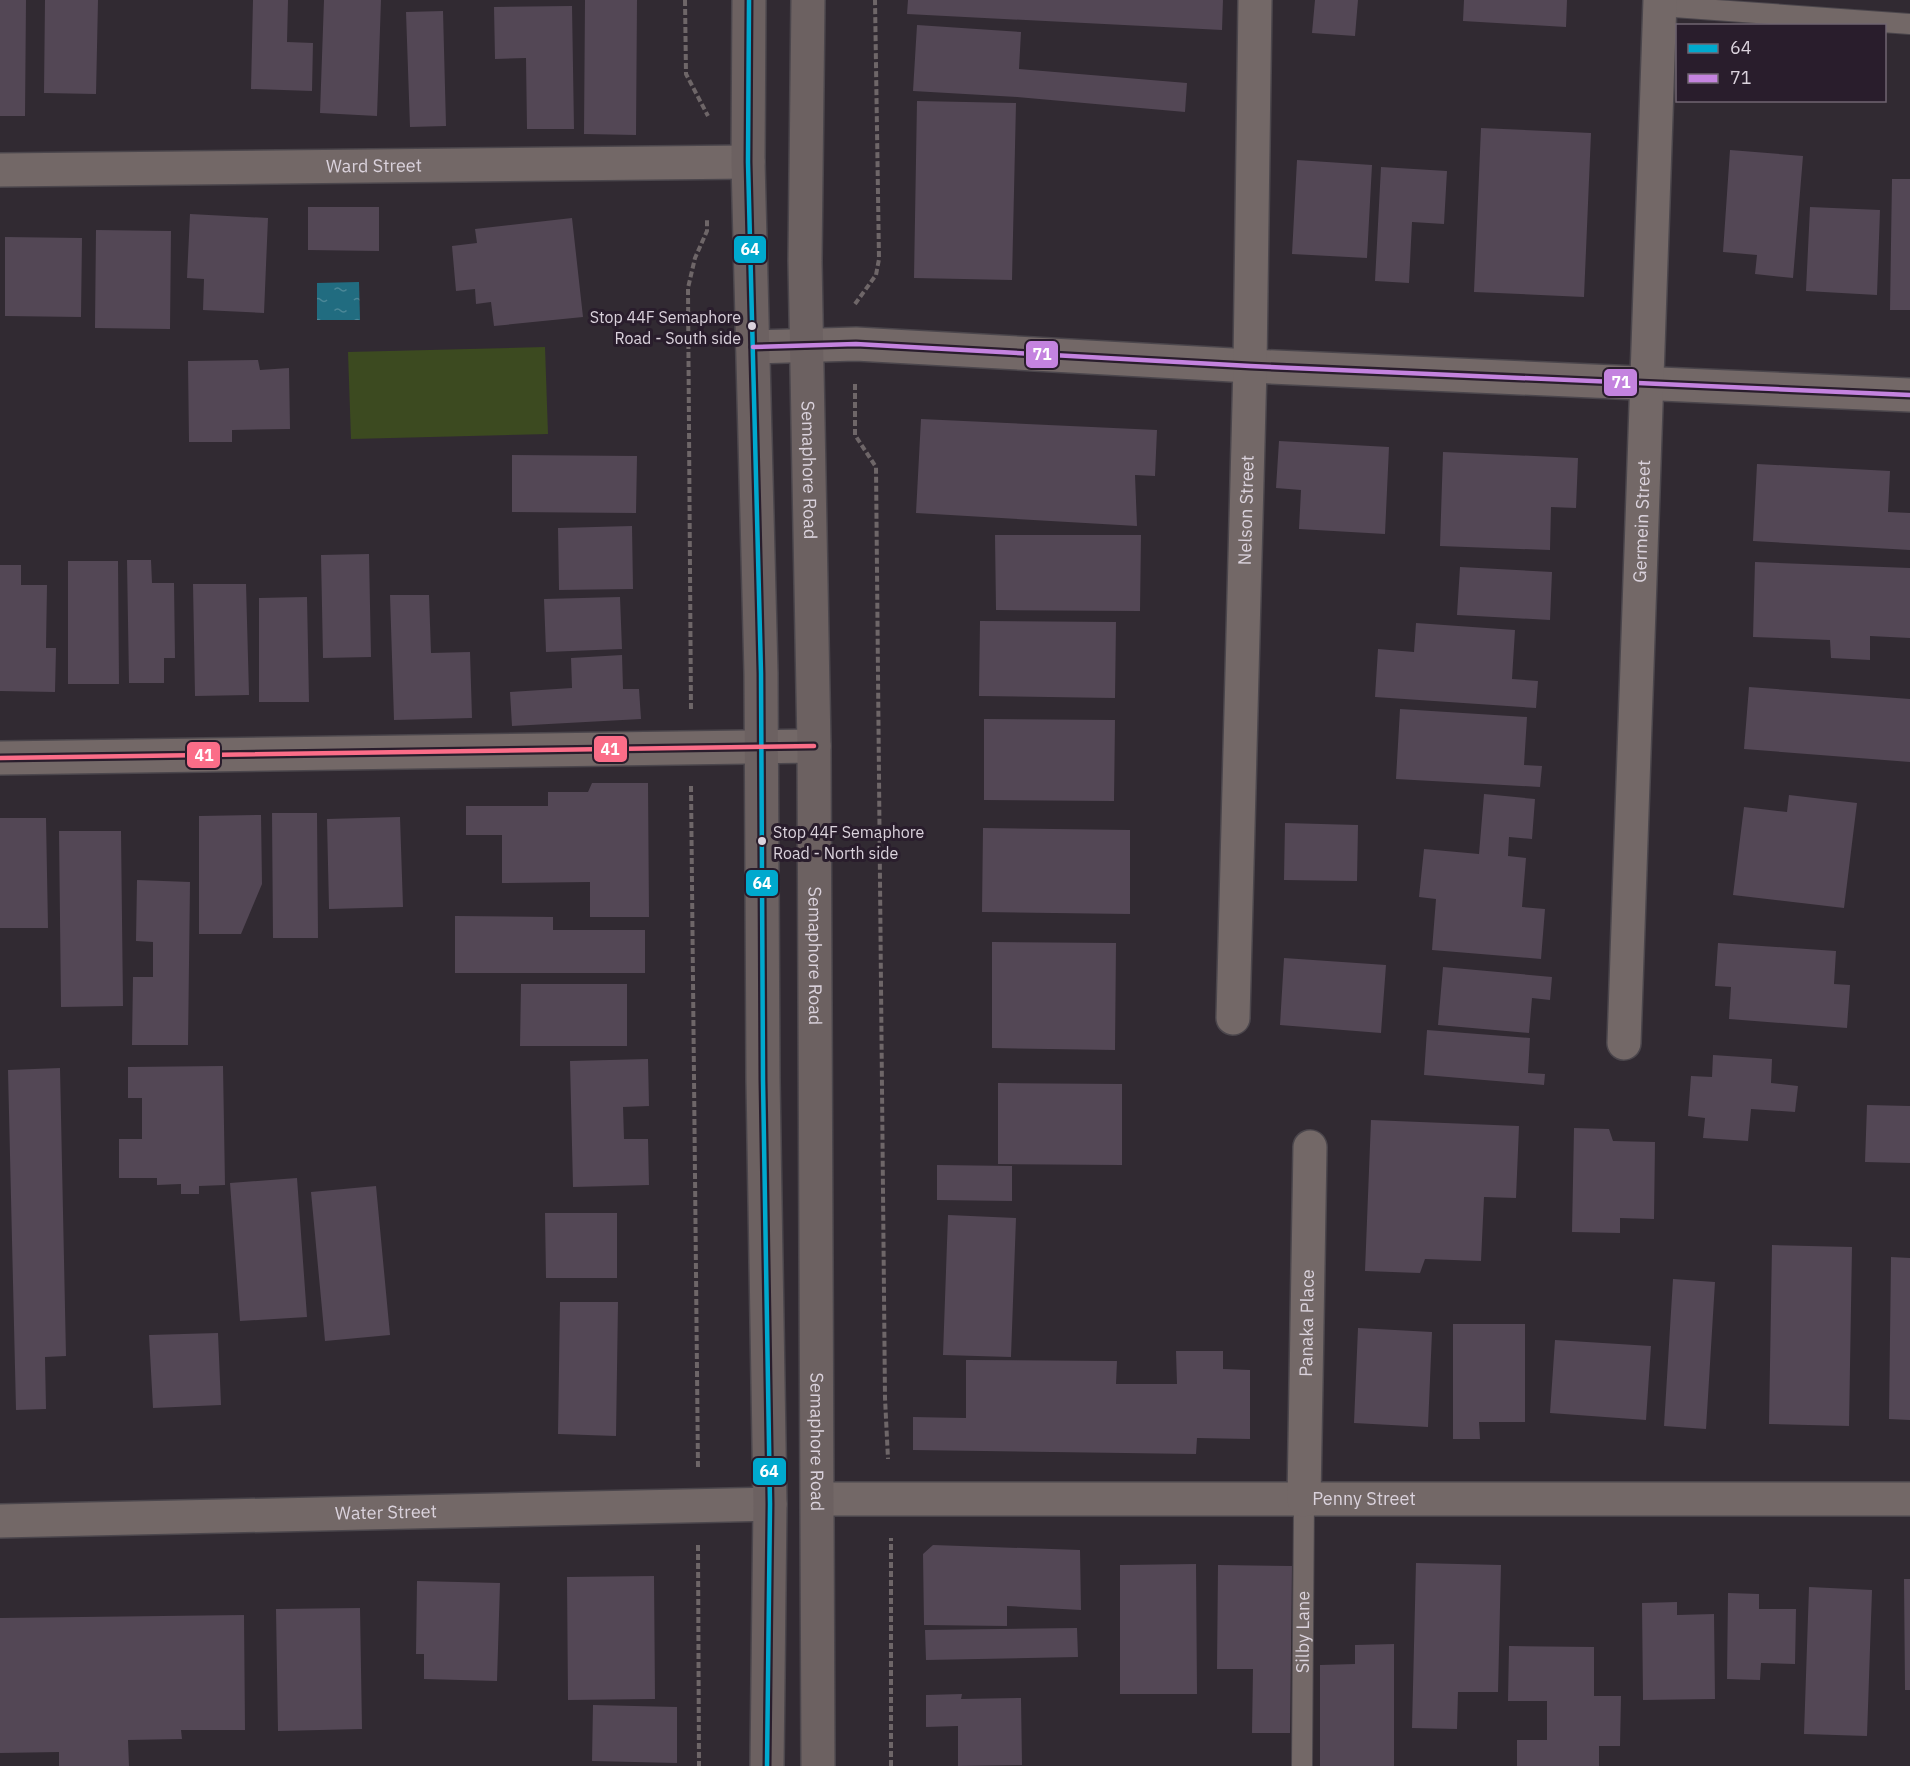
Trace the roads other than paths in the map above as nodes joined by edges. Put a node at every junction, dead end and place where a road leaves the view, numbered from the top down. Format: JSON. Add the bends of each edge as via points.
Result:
{"nodes":[{"id":1,"x":749,"y":0,"type":"edge"},
{"id":2,"x":808,"y":0,"type":"edge"},
{"id":3,"x":1255,"y":0,"type":"edge"},
{"id":4,"x":1660,"y":3,"type":"edge"},
{"id":5,"x":1910,"y":24,"type":"edge"},
{"id":6,"x":748,"y":162,"type":"junction"},
{"id":7,"x":0,"y":170,"type":"edge"},
{"id":8,"x":753,"y":347,"type":"junction"},
{"id":9,"x":806,"y":347,"type":"junction"},
{"id":10,"x":1250,"y":366,"type":"junction"},
{"id":11,"x":1647,"y":383,"type":"junction"},
{"id":12,"x":1910,"y":395,"type":"edge"},
{"id":13,"x":814,"y":747,"type":"junction"},
{"id":14,"x":762,"y":748,"type":"junction"},
{"id":15,"x":0,"y":758,"type":"edge"},
{"id":16,"x":1233,"y":1018,"type":"dead end"},
{"id":17,"x":1624,"y":1042,"type":"dead end"},
{"id":18,"x":815,"y":1079,"type":"junction"},
{"id":19,"x":763,"y":1080,"type":"junction"},
{"id":20,"x":1310,"y":1147,"type":"dead end"},
{"id":21,"x":818,"y":1499,"type":"junction"},
{"id":22,"x":1910,"y":1499,"type":"edge"},
{"id":23,"x":1304,"y":1500,"type":"junction"},
{"id":24,"x":770,"y":1504,"type":"junction"},
{"id":25,"x":0,"y":1521,"type":"edge"},
{"id":26,"x":767,"y":1766,"type":"edge"},
{"id":27,"x":818,"y":1766,"type":"edge"},
{"id":28,"x":1302,"y":1766,"type":"edge"}],
"edges":[{"from":1,"to":6,"type":"main road"},
{"from":2,"to":9,"type":"main road","name":"Semaphore Road"},
{"from":3,"to":10,"type":"street","name":"Nelson Street"},
{"from":4,"to":5,"type":"lane"},
{"from":4,"to":11,"type":"street","name":"Germein Street"},
{"from":6,"to":7,"type":"street","name":"Ward Street"},
{"from":6,"to":8,"type":"main road"},
{"from":8,"to":9,"type":"street"},
{"from":8,"to":14,"type":"main road"},
{"from":9,"to":10,"type":"street","via":[[856,344]]},
{"from":9,"to":13,"type":"main road","name":"Semaphore Road"},
{"from":10,"to":11,"type":"street"},
{"from":10,"to":16,"type":"street","name":"Nelson Street"},
{"from":11,"to":12,"type":"street"},
{"from":11,"to":17,"type":"street","name":"Germein Street"},
{"from":13,"to":14,"type":"street"},
{"from":13,"to":18,"type":"main road","name":"Semaphore Road"},
{"from":14,"to":15,"type":"street"},
{"from":14,"to":19,"type":"main road"},
{"from":18,"to":19,"type":"main road"},
{"from":18,"to":21,"type":"main road","name":"Semaphore Road"},
{"from":19,"to":24,"type":"main road"},
{"from":20,"to":23,"type":"street","name":"Panaka Place"},
{"from":21,"to":23,"type":"street","name":"Penny Street"},
{"from":21,"to":24,"type":"main road"},
{"from":21,"to":27,"type":"main road","name":"Semaphore Road"},
{"from":22,"to":23,"type":"street","name":"Penny Street"},
{"from":23,"to":28,"type":"lane","name":"Silby Lane"},
{"from":24,"to":25,"type":"street","name":"Water Street"},
{"from":24,"to":26,"type":"main road"}]}
